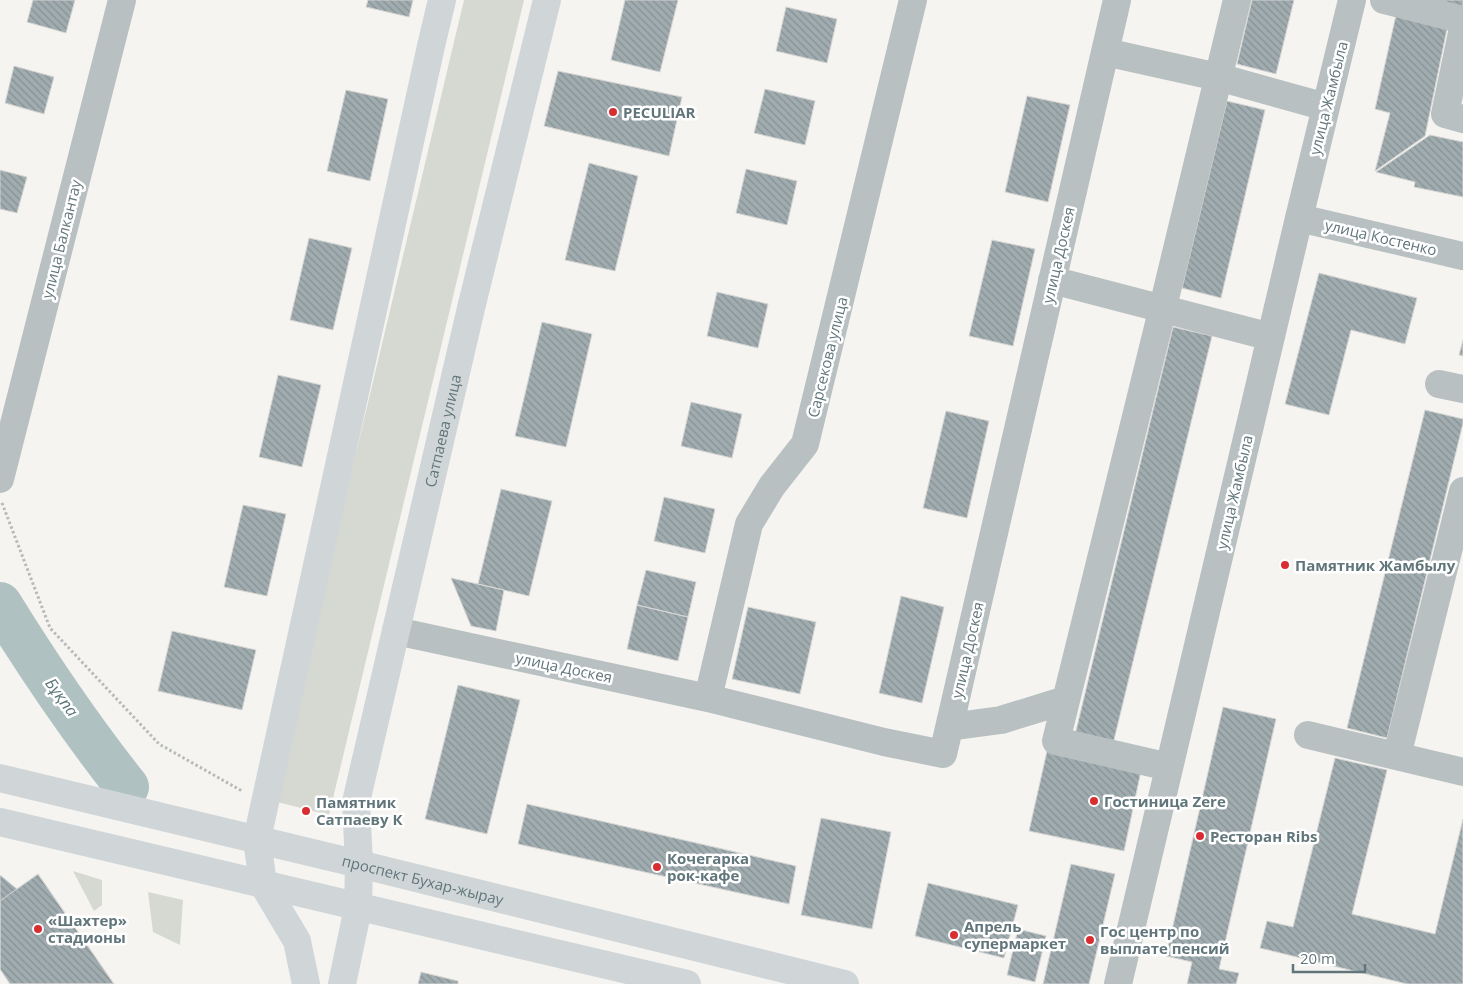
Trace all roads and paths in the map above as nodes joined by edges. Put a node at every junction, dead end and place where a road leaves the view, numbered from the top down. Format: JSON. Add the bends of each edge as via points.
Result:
{"nodes":[{"id":1,"x":122,"y":0,"type":"edge"},
{"id":2,"x":442,"y":0,"type":"edge"},
{"id":3,"x":547,"y":0,"type":"edge"},
{"id":4,"x":913,"y":0,"type":"edge"},
{"id":5,"x":1117,"y":0,"type":"edge"},
{"id":6,"x":1237,"y":0,"type":"edge"},
{"id":7,"x":1352,"y":0,"type":"edge"},
{"id":8,"x":1384,"y":0,"type":"edge"},
{"id":9,"x":1463,"y":20,"type":"edge"},
{"id":10,"x":1463,"y":28,"type":"edge"},
{"id":11,"x":1105,"y":52,"type":"junction"},
{"id":12,"x":1218,"y":78,"type":"junction"},
{"id":13,"x":1326,"y":107,"type":"junction"},
{"id":14,"x":1463,"y":119,"type":"edge"},
{"id":15,"x":1299,"y":218,"type":"junction"},
{"id":16,"x":1463,"y":256,"type":"edge"},
{"id":17,"x":1052,"y":280,"type":"junction"},
{"id":18,"x":1163,"y":307,"type":"junction"},
{"id":19,"x":1271,"y":337,"type":"junction"},
{"id":20,"x":0,"y":479,"type":"edge"},
{"id":21,"x":1463,"y":491,"type":"edge"},
{"id":22,"x":0,"y":498,"type":"edge"},
{"id":23,"x":396,"y":631,"type":"junction"},
{"id":24,"x":708,"y":698,"type":"junction"},
{"id":25,"x":1066,"y":700,"type":"junction"},
{"id":26,"x":949,"y":727,"type":"junction"},
{"id":27,"x":1308,"y":735,"type":"dead end"},
{"id":28,"x":1397,"y":756,"type":"junction"},
{"id":29,"x":1169,"y":767,"type":"junction"},
{"id":30,"x":1463,"y":772,"type":"edge"},
{"id":31,"x":0,"y":778,"type":"edge"},
{"id":32,"x":265,"y":804,"type":"junction"},
{"id":33,"x":0,"y":822,"type":"edge"},
{"id":34,"x":257,"y":839,"type":"junction"},
{"id":35,"x":359,"y":864,"type":"junction"},
{"id":36,"x":263,"y":884,"type":"junction"},
{"id":37,"x":358,"y":908,"type":"junction"},
{"id":38,"x":306,"y":984,"type":"edge"},
{"id":39,"x":342,"y":984,"type":"edge"},
{"id":40,"x":687,"y":984,"type":"edge"},
{"id":41,"x":845,"y":984,"type":"edge"},
{"id":42,"x":1118,"y":984,"type":"edge"}],
"edges":[{"from":1,"to":20,"type":"street","name":"улица Балкантау"},
{"from":2,"to":32,"type":"main road"},
{"from":3,"to":23,"type":"main road","name":"Сатпаева улица"},
{"from":4,"to":24,"type":"street","name":"Сарсекова улица","via":[[806,444],[772,486],[749,524]]},
{"from":5,"to":11,"type":"street","name":"улица Доскея"},
{"from":6,"to":12,"type":"street"},
{"from":7,"to":13,"type":"street","name":"улица Жамбыла"},
{"from":8,"to":9,"type":"street"},
{"from":10,"to":14,"type":"street","via":[[1445,114]]},
{"from":11,"to":12,"type":"street"},
{"from":11,"to":17,"type":"street","name":"улица Доскея"},
{"from":12,"to":13,"type":"street"},
{"from":12,"to":18,"type":"street"},
{"from":13,"to":15,"type":"street","name":"улица Жамбыла"},
{"from":15,"to":16,"type":"street","name":"улица Костенко"},
{"from":15,"to":19,"type":"street","name":"улица Жамбыла"},
{"from":17,"to":18,"type":"street"},
{"from":17,"to":26,"type":"street","name":"улица Доскея"},
{"from":18,"to":19,"type":"street"},
{"from":18,"to":25,"type":"street"},
{"from":19,"to":29,"type":"street","name":"улица Жамбыла"},
{"from":21,"to":28,"type":"street"},
{"from":22,"to":32,"type":"path","via":[[50,628],[160,744]]},
{"from":23,"to":24,"type":"street","name":"улица Доскея"},
{"from":23,"to":35,"type":"main road","name":"Сатпаева улица","via":[[356,802]]},
{"from":24,"to":26,"type":"street","name":"улица Доскея","via":[[943,754]]},
{"from":25,"to":26,"type":"street","via":[[1001,720]]},
{"from":25,"to":29,"type":"street","via":[[1056,741]]},
{"from":27,"to":28,"type":"street"},
{"from":28,"to":30,"type":"street"},
{"from":29,"to":42,"type":"street","name":"улица Жамбыла"},
{"from":31,"to":34,"type":"main road","name":"проспект Бухар-жырау"},
{"from":32,"to":34,"type":"main road"},
{"from":33,"to":36,"type":"main road"},
{"from":34,"to":35,"type":"main road","name":"проспект Бухар-жырау"},
{"from":34,"to":36,"type":"main road"},
{"from":35,"to":37,"type":"main road","name":"Сатпаева улица"},
{"from":35,"to":41,"type":"main road","name":"проспект Бухар-жырау"},
{"from":36,"to":37,"type":"main road"},
{"from":36,"to":38,"type":"main road","via":[[297,941]]},
{"from":37,"to":39,"type":"main road","name":"Сатпаева улица"},
{"from":37,"to":40,"type":"main road"}]}
